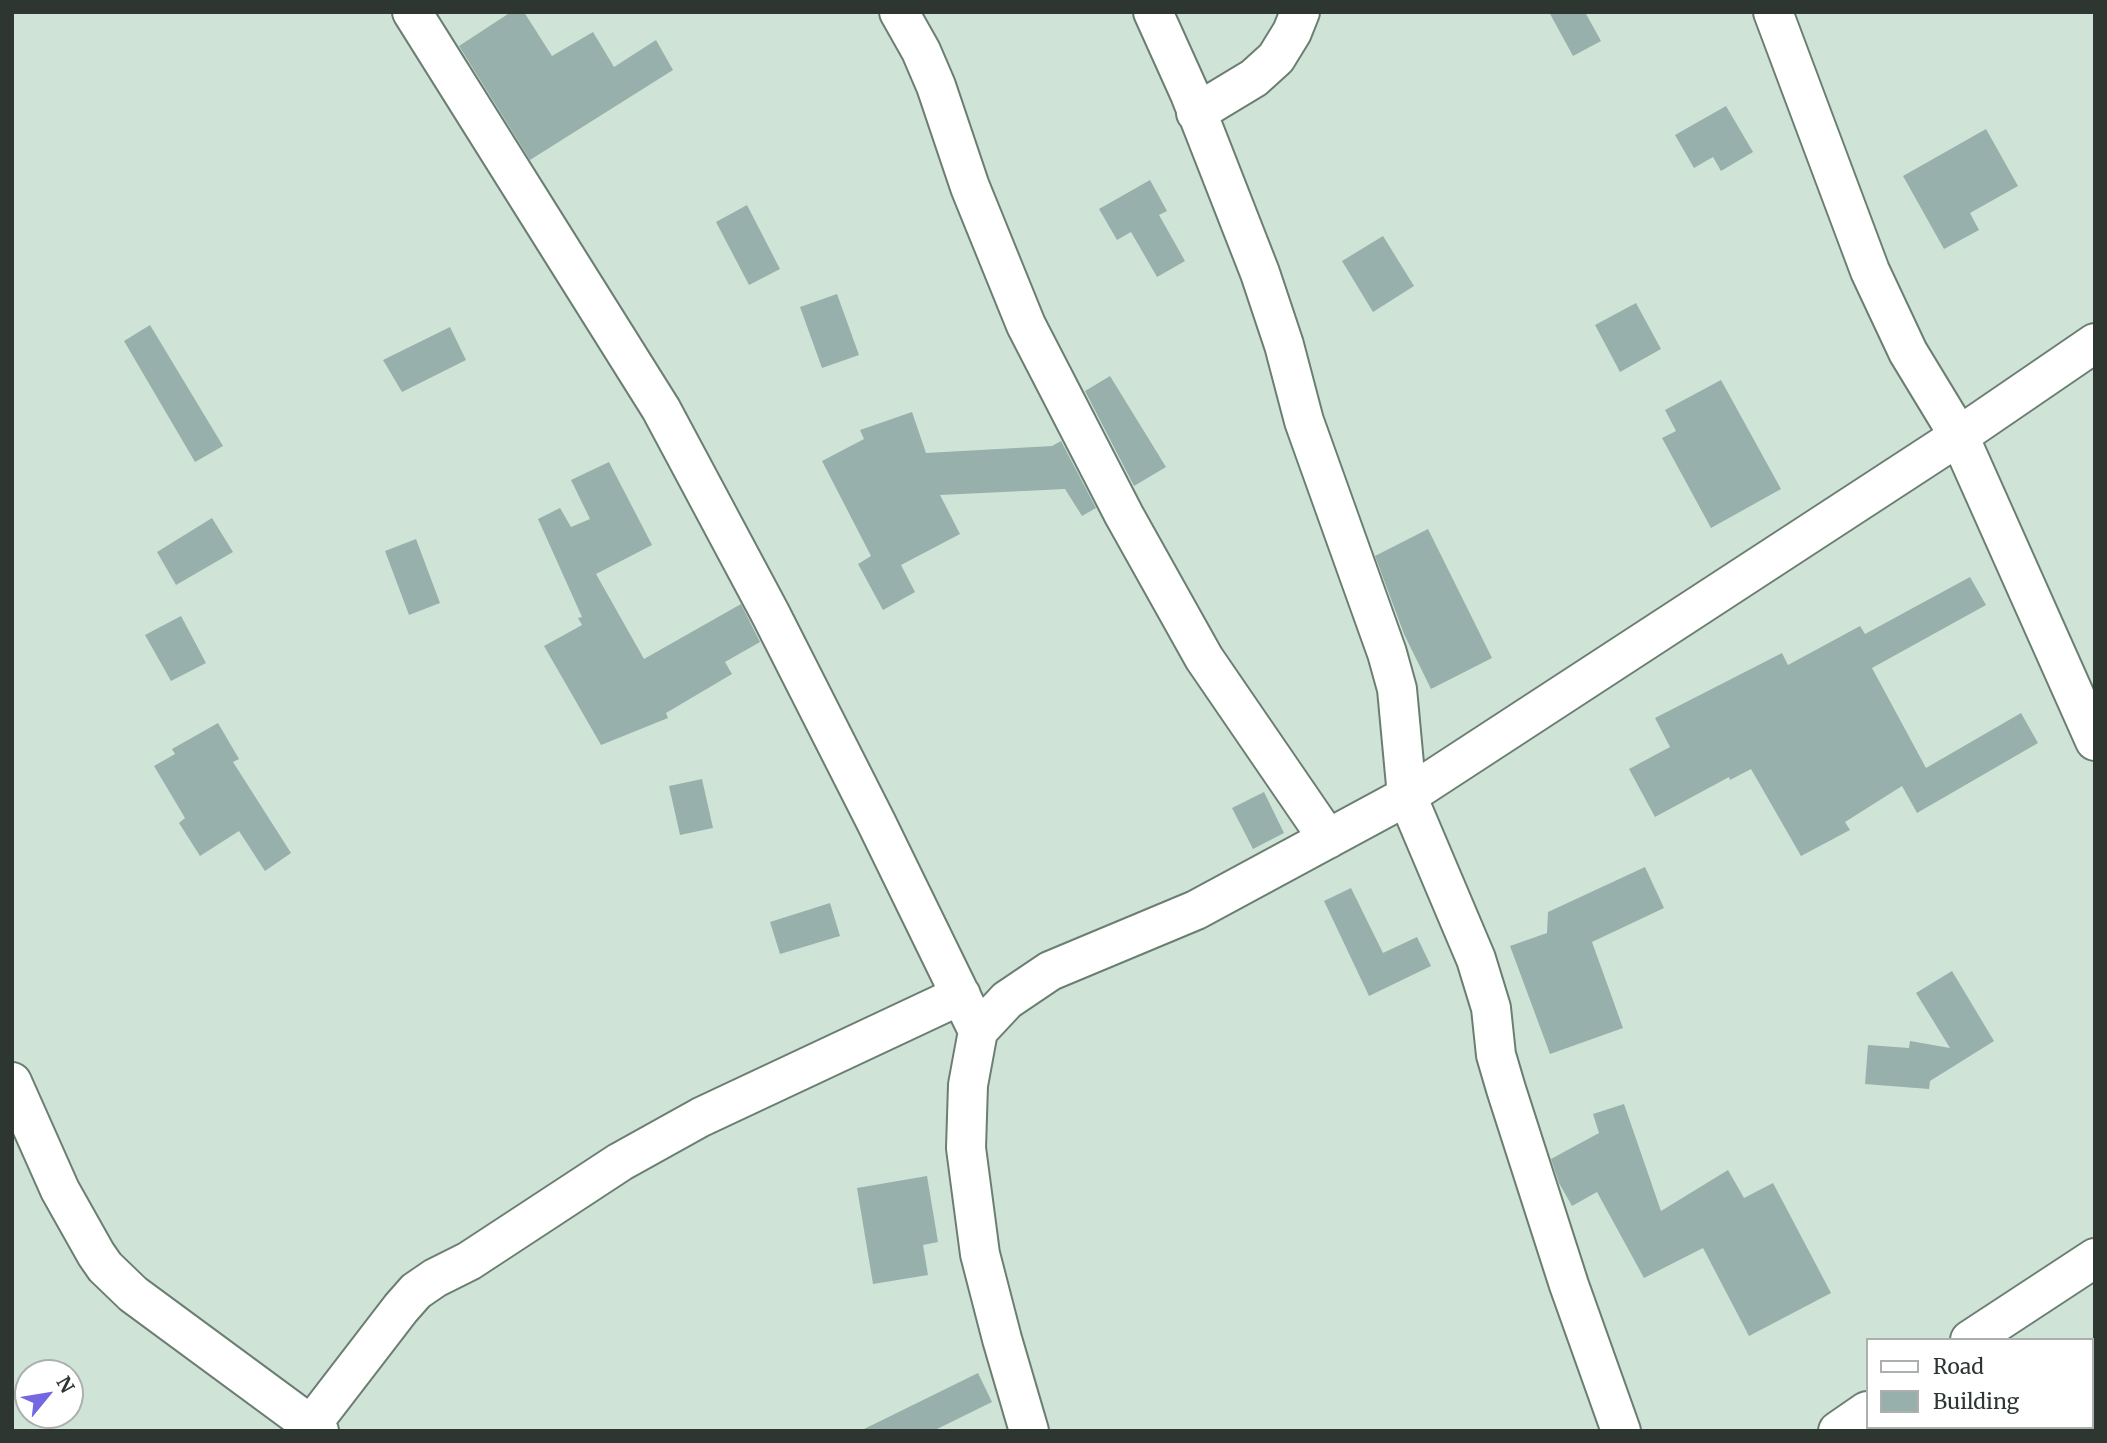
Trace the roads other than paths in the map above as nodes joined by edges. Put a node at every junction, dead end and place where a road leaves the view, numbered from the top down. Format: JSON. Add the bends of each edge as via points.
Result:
{"nodes":[{"id":1,"x":412,"y":12,"type":"edge"},
{"id":2,"x":899,"y":12,"type":"edge"},
{"id":3,"x":1153,"y":12,"type":"edge"},
{"id":4,"x":1300,"y":12,"type":"edge"},
{"id":5,"x":1773,"y":12,"type":"edge"},
{"id":6,"x":1196,"y":113,"type":"junction"},
{"id":7,"x":2095,"y":343,"type":"edge"},
{"id":8,"x":1959,"y":436,"type":"junction"},
{"id":9,"x":2095,"y":741,"type":"edge"},
{"id":10,"x":1407,"y":796,"type":"junction"},
{"id":11,"x":1328,"y":839,"type":"junction"},
{"id":12,"x":961,"y":995,"type":"junction"},
{"id":13,"x":978,"y":1031,"type":"junction"},
{"id":14,"x":12,"y":1082,"type":"edge"},
{"id":15,"x":2095,"y":1258,"type":"edge"},
{"id":16,"x":1973,"y":1338,"type":"edge"},
{"id":17,"x":1866,"y":1412,"type":"edge"},
{"id":18,"x":315,"y":1428,"type":"edge"},
{"id":19,"x":1029,"y":1431,"type":"edge"},
{"id":20,"x":1621,"y":1431,"type":"edge"},
{"id":21,"x":1838,"y":1431,"type":"edge"}],
"edges":[{"from":1,"to":12,"type":"street","via":[[668,421],[752,576]]},
{"from":2,"to":11,"type":"street","via":[[936,86],[970,187],[1026,325],[1124,515],[1204,659]]},
{"from":3,"to":6,"type":"street"},
{"from":4,"to":6,"type":"street","via":[[1276,58],[1254,78]]},
{"from":5,"to":8,"type":"street","via":[[1870,271],[1908,352]]},
{"from":6,"to":10,"type":"street","via":[[1260,273],[1304,421],[1387,653],[1397,690]]},
{"from":7,"to":8,"type":"street"},
{"from":8,"to":9,"type":"street"},
{"from":8,"to":10,"type":"street"},
{"from":10,"to":11,"type":"street"},
{"from":10,"to":20,"type":"street","via":[[1476,959],[1492,1008],[1496,1055],[1506,1089]]},
{"from":11,"to":13,"type":"street","via":[[1196,910],[1050,971],[1007,1000]]},
{"from":12,"to":13,"type":"street"},
{"from":12,"to":18,"type":"street","via":[[701,1117],[425,1284],[401,1308]]},
{"from":13,"to":19,"type":"street","via":[[968,1085],[966,1149],[980,1254]]},
{"from":14,"to":18,"type":"street","via":[[60,1190],[105,1266],[134,1294]]},
{"from":15,"to":16,"type":"street"},
{"from":17,"to":21,"type":"street"}]}
